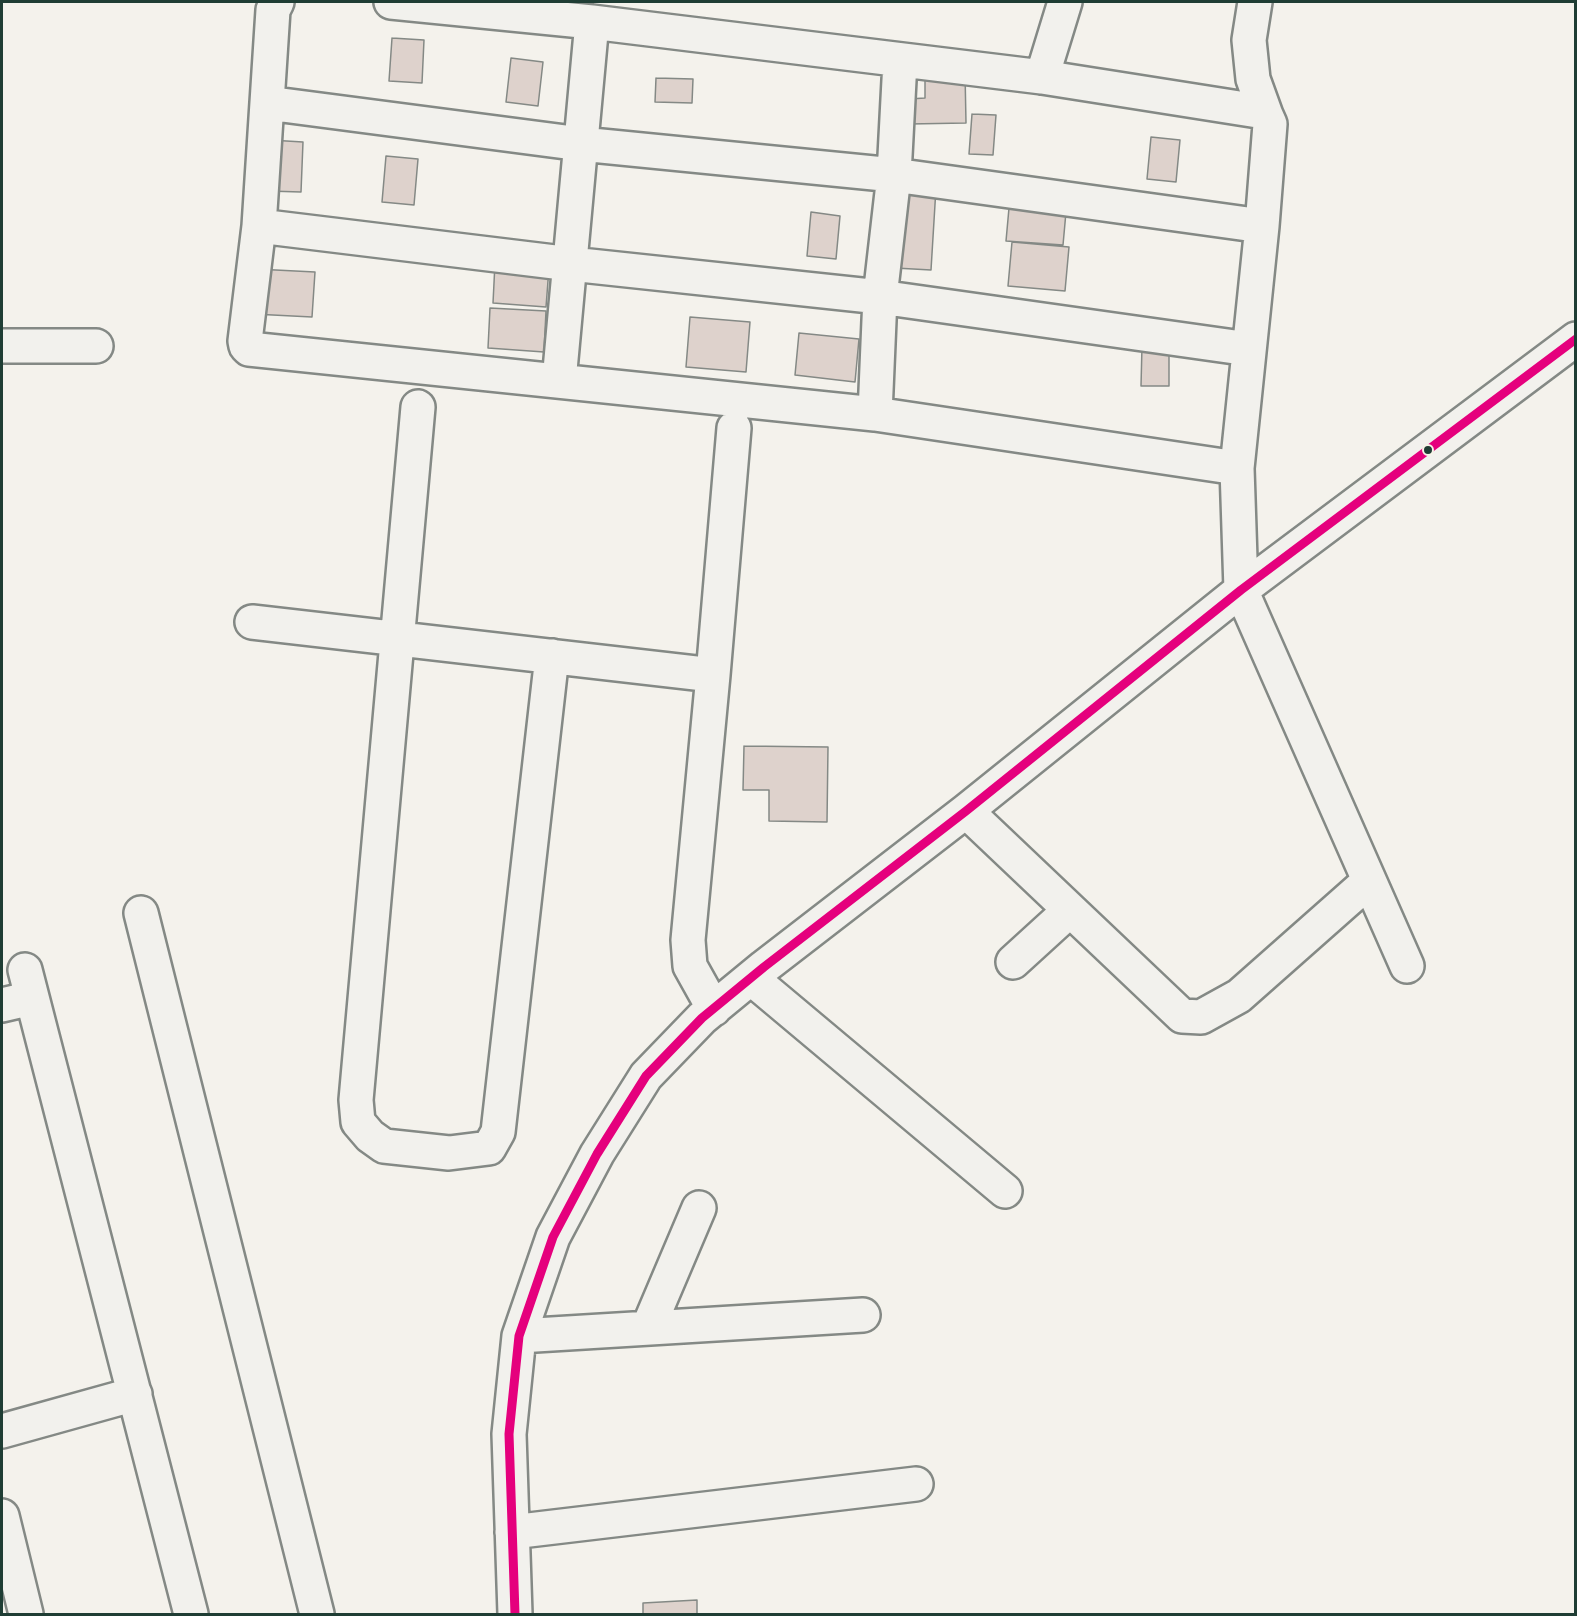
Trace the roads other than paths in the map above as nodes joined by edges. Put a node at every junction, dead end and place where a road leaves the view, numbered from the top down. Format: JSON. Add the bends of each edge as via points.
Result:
{"nodes":[{"id":1,"x":277,"y":2,"type":"edge"},
{"id":2,"x":391,"y":2,"type":"edge"},
{"id":3,"x":1065,"y":2,"type":"edge"},
{"id":4,"x":1255,"y":2,"type":"edge"},
{"id":5,"x":592,"y":22,"type":"junction"},
{"id":6,"x":900,"y":61,"type":"junction"},
{"id":7,"x":1042,"y":77,"type":"junction"},
{"id":8,"x":267,"y":103,"type":"junction"},
{"id":9,"x":1266,"y":115,"type":"junction"},
{"id":10,"x":581,"y":144,"type":"junction"},
{"id":11,"x":894,"y":175,"type":"junction"},
{"id":12,"x":259,"y":226,"type":"junction"},
{"id":13,"x":1262,"y":226,"type":"junction"},
{"id":14,"x":571,"y":264,"type":"junction"},
{"id":15,"x":880,"y":297,"type":"junction"},
{"id":16,"x":1575,"y":339,"type":"edge"},
{"id":17,"x":96,"y":345,"type":"dead end"},
{"id":18,"x":2,"y":346,"type":"edge"},
{"id":19,"x":1249,"y":349,"type":"junction"},
{"id":20,"x":559,"y":381,"type":"junction"},
{"id":21,"x":418,"y":407,"type":"dead end"},
{"id":22,"x":876,"y":414,"type":"junction"},
{"id":23,"x":734,"y":428,"type":"dead end"},
{"id":24,"x":1237,"y":468,"type":"junction"},
{"id":25,"x":1241,"y":590,"type":"junction"},
{"id":26,"x":252,"y":622,"type":"dead end"},
{"id":27,"x":398,"y":639,"type":"junction"},
{"id":28,"x":552,"y":657,"type":"junction"},
{"id":29,"x":713,"y":675,"type":"junction"},
{"id":30,"x":966,"y":812,"type":"junction"},
{"id":31,"x":1369,"y":881,"type":"junction"},
{"id":32,"x":1070,"y":910,"type":"junction"},
{"id":33,"x":141,"y":914,"type":"dead end"},
{"id":34,"x":1013,"y":962,"type":"dead end"},
{"id":35,"x":1407,"y":966,"type":"dead end"},
{"id":36,"x":751,"y":978,"type":"junction"},
{"id":37,"x":20,"y":991,"type":"edge"},
{"id":38,"x":714,"y":1009,"type":"junction"},
{"id":39,"x":1005,"y":1191,"type":"dead end"},
{"id":40,"x":699,"y":1208,"type":"dead end"},
{"id":41,"x":863,"y":1315,"type":"dead end"},
{"id":42,"x":648,"y":1328,"type":"junction"},
{"id":43,"x":519,"y":1336,"type":"junction"},
{"id":44,"x":135,"y":1394,"type":"junction"},
{"id":45,"x":2,"y":1431,"type":"edge"},
{"id":46,"x":916,"y":1484,"type":"dead end"},
{"id":47,"x":2,"y":1516,"type":"edge"},
{"id":48,"x":512,"y":1532,"type":"junction"},
{"id":49,"x":26,"y":1614,"type":"edge"},
{"id":50,"x":191,"y":1614,"type":"edge"},
{"id":51,"x":317,"y":1614,"type":"edge"},
{"id":52,"x":515,"y":1614,"type":"edge"}],
"edges":[{"from":1,"to":8,"type":"street","via":[[273,10]]},
{"from":2,"to":5,"type":"street"},
{"from":3,"to":7,"type":"street"},
{"from":4,"to":9,"type":"street","via":[[1249,40],[1253,79]]},
{"from":5,"to":6,"type":"street"},
{"from":5,"to":10,"type":"street"},
{"from":6,"to":7,"type":"street"},
{"from":6,"to":11,"type":"street"},
{"from":7,"to":9,"type":"street"},
{"from":8,"to":10,"type":"street"},
{"from":8,"to":12,"type":"street"},
{"from":9,"to":13,"type":"street","via":[[1270,124]]},
{"from":10,"to":11,"type":"street"},
{"from":10,"to":14,"type":"street"},
{"from":11,"to":13,"type":"street"},
{"from":11,"to":15,"type":"street"},
{"from":12,"to":14,"type":"street"},
{"from":12,"to":20,"type":"street","via":[[245,341],[249,349]]},
{"from":13,"to":19,"type":"street"},
{"from":14,"to":15,"type":"street"},
{"from":14,"to":20,"type":"street"},
{"from":15,"to":19,"type":"street"},
{"from":15,"to":22,"type":"street"},
{"from":16,"to":25,"type":"street"},
{"from":17,"to":18,"type":"street"},
{"from":19,"to":24,"type":"street"},
{"from":20,"to":22,"type":"street"},
{"from":21,"to":27,"type":"street"},
{"from":22,"to":24,"type":"street"},
{"from":23,"to":29,"type":"street"},
{"from":24,"to":25,"type":"street"},
{"from":25,"to":30,"type":"street"},
{"from":25,"to":31,"type":"street"},
{"from":26,"to":27,"type":"street"},
{"from":27,"to":28,"type":"street"},
{"from":27,"to":28,"type":"street","via":[[356,1100],[358,1122],[384,1146],[449,1153],[489,1148],[498,1132]]},
{"from":28,"to":29,"type":"street"},
{"from":29,"to":38,"type":"street","via":[[688,940],[690,966]]},
{"from":30,"to":32,"type":"street"},
{"from":30,"to":36,"type":"street"},
{"from":31,"to":32,"type":"street","via":[[1239,996],[1201,1017],[1182,1016]]},
{"from":31,"to":35,"type":"street"},
{"from":32,"to":34,"type":"street"},
{"from":33,"to":51,"type":"street"},
{"from":36,"to":38,"type":"street"},
{"from":36,"to":39,"type":"street"},
{"from":37,"to":44,"type":"street"},
{"from":38,"to":43,"type":"street","via":[[646,1076],[597,1154],[553,1237]]},
{"from":40,"to":42,"type":"street"},
{"from":41,"to":42,"type":"street"},
{"from":42,"to":43,"type":"street"},
{"from":43,"to":48,"type":"street","via":[[509,1434]]},
{"from":44,"to":45,"type":"street"},
{"from":44,"to":50,"type":"street"},
{"from":46,"to":48,"type":"street"},
{"from":47,"to":49,"type":"street"},
{"from":48,"to":52,"type":"street"}]}
